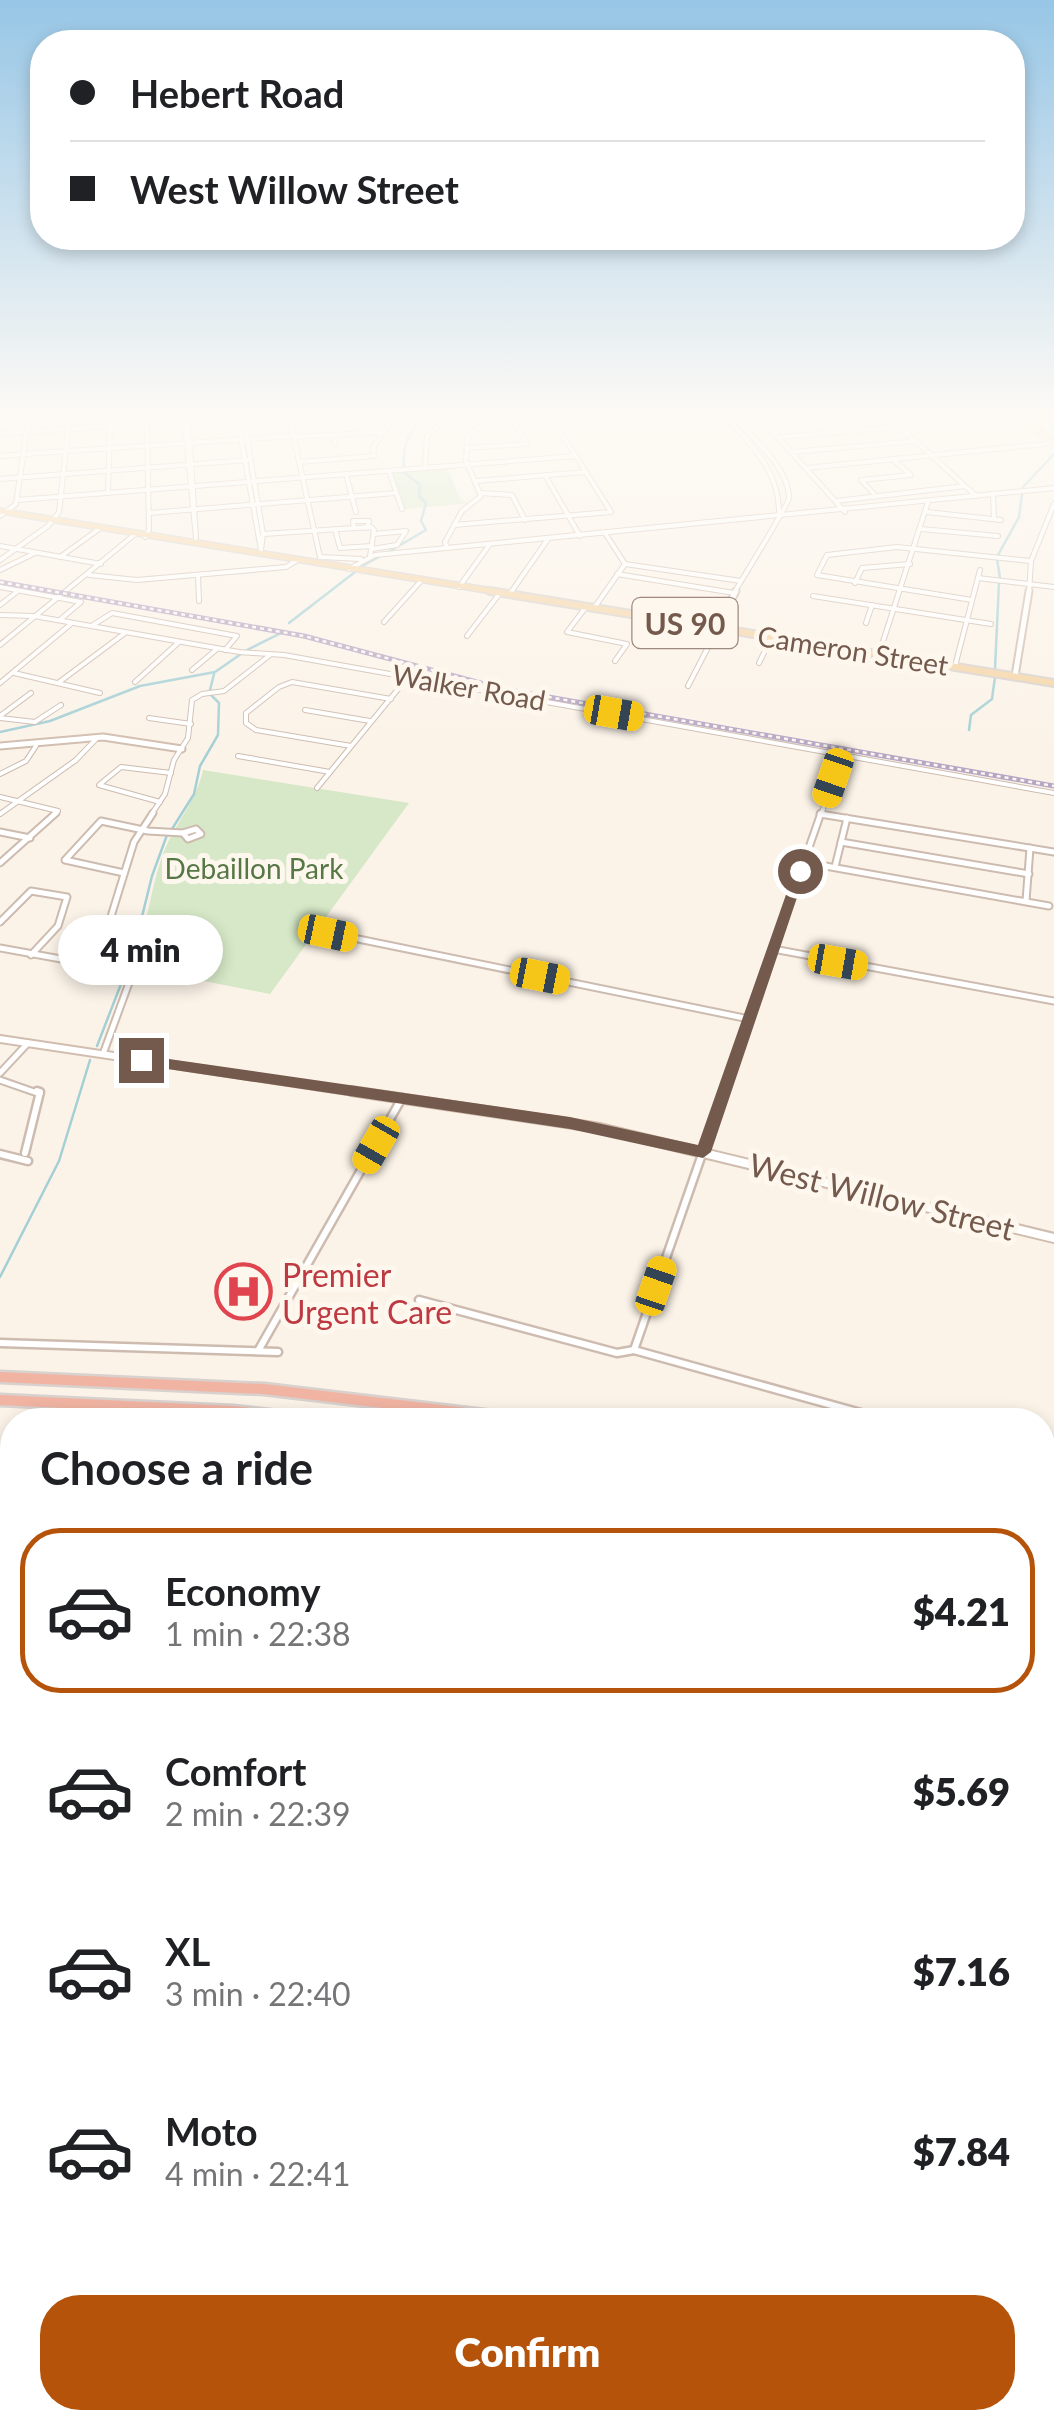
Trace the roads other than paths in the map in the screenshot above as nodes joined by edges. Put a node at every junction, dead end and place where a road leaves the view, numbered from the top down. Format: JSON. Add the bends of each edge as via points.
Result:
{"nodes":[{"id":1,"x":43,"y":528,"type":"edge"},
{"id":2,"x":95,"y":528,"type":"edge"},
{"id":3,"x":150,"y":528,"type":"edge"},
{"id":4,"x":256,"y":528,"type":"edge"},
{"id":5,"x":261,"y":528,"type":"edge"},
{"id":6,"x":347,"y":528,"type":"edge"},
{"id":7,"x":367,"y":528,"type":"edge"},
{"id":8,"x":452,"y":528,"type":"edge"},
{"id":9,"x":576,"y":528,"type":"edge"},
{"id":10,"x":656,"y":528,"type":"edge"},
{"id":11,"x":773,"y":528,"type":"edge"},
{"id":12,"x":922,"y":528,"type":"edge"},
{"id":13,"x":925,"y":528,"type":"edge"},
{"id":14,"x":1044,"y":528,"type":"edge"},
{"id":15,"x":99,"y":529,"type":"junction"},
{"id":16,"x":335,"y":529,"type":"junction"},
{"id":17,"x":314,"y":530,"type":"junction"},
{"id":18,"x":605,"y":533,"type":"junction"},
{"id":19,"x":263,"y":534,"type":"junction"},
{"id":20,"x":374,"y":534,"type":"junction"},
{"id":21,"x":256,"y":535,"type":"junction"},
{"id":22,"x":134,"y":536,"type":"junction"},
{"id":23,"x":580,"y":536,"type":"junction"},
{"id":24,"x":998,"y":536,"type":"dead end"},
{"id":25,"x":145,"y":537,"type":"junction"},
{"id":26,"x":548,"y":539,"type":"junction"},
{"id":27,"x":490,"y":544,"type":"junction"},
{"id":28,"x":0,"y":546,"type":"edge"},
{"id":29,"x":447,"y":548,"type":"junction"},
{"id":30,"x":16,"y":549,"type":"junction"},
{"id":31,"x":914,"y":549,"type":"junction"},
{"id":32,"x":372,"y":550,"type":"junction"},
{"id":33,"x":36,"y":552,"type":"junction"},
{"id":34,"x":60,"y":557,"type":"junction"},
{"id":35,"x":360,"y":559,"type":"junction"},
{"id":36,"x":0,"y":560,"type":"edge"},
{"id":37,"x":317,"y":560,"type":"junction"},
{"id":38,"x":296,"y":561,"type":"junction"},
{"id":39,"x":1031,"y":562,"type":"junction"},
{"id":40,"x":101,"y":564,"type":"junction"},
{"id":41,"x":624,"y":564,"type":"junction"},
{"id":42,"x":910,"y":564,"type":"junction"},
{"id":43,"x":348,"y":568,"type":"junction"},
{"id":44,"x":0,"y":570,"type":"edge"},
{"id":45,"x":980,"y":570,"type":"dead end"},
{"id":46,"x":618,"y":574,"type":"junction"},
{"id":47,"x":90,"y":575,"type":"junction"},
{"id":48,"x":198,"y":575,"type":"junction"},
{"id":49,"x":978,"y":578,"type":"junction"},
{"id":50,"x":421,"y":581,"type":"junction"},
{"id":51,"x":741,"y":581,"type":"junction"},
{"id":52,"x":854,"y":583,"type":"junction"},
{"id":53,"x":1030,"y":584,"type":"junction"},
{"id":54,"x":459,"y":586,"type":"junction"},
{"id":55,"x":1054,"y":586,"type":"edge"},
{"id":56,"x":0,"y":587,"type":"edge"},
{"id":57,"x":900,"y":589,"type":"junction"},
{"id":58,"x":19,"y":590,"type":"junction"},
{"id":59,"x":734,"y":592,"type":"junction"},
{"id":60,"x":500,"y":593,"type":"junction"},
{"id":61,"x":509,"y":595,"type":"junction"},
{"id":62,"x":813,"y":596,"type":"dead end"},
{"id":63,"x":61,"y":598,"type":"junction"},
{"id":64,"x":972,"y":600,"type":"junction"},
{"id":65,"x":199,"y":601,"type":"dead end"},
{"id":66,"x":0,"y":605,"type":"edge"},
{"id":67,"x":872,"y":605,"type":"junction"},
{"id":68,"x":590,"y":608,"type":"junction"},
{"id":69,"x":894,"y":608,"type":"junction"},
{"id":70,"x":0,"y":615,"type":"edge"},
{"id":71,"x":36,"y":616,"type":"junction"},
{"id":72,"x":60,"y":620,"type":"junction"},
{"id":73,"x":967,"y":620,"type":"junction"},
{"id":74,"x":74,"y":622,"type":"junction"},
{"id":75,"x":384,"y":622,"type":"dead end"},
{"id":76,"x":866,"y":623,"type":"dead end"},
{"id":77,"x":991,"y":624,"type":"dead end"},
{"id":78,"x":92,"y":626,"type":"junction"},
{"id":79,"x":717,"y":628,"type":"junction"},
{"id":80,"x":126,"y":632,"type":"junction"},
{"id":81,"x":467,"y":636,"type":"dead end"},
{"id":82,"x":772,"y":636,"type":"junction"},
{"id":83,"x":180,"y":642,"type":"junction"},
{"id":84,"x":0,"y":645,"type":"edge"},
{"id":85,"x":218,"y":648,"type":"junction"},
{"id":86,"x":225,"y":650,"type":"junction"},
{"id":87,"x":271,"y":654,"type":"junction"},
{"id":88,"x":879,"y":654,"type":"junction"},
{"id":89,"x":616,"y":660,"type":"dead end"},
{"id":90,"x":758,"y":664,"type":"dead end"},
{"id":91,"x":955,"y":666,"type":"junction"},
{"id":92,"x":192,"y":670,"type":"dead end"},
{"id":93,"x":13,"y":673,"type":"junction"},
{"id":94,"x":1014,"y":676,"type":"junction"},
{"id":95,"x":408,"y":677,"type":"junction"},
{"id":96,"x":0,"y":682,"type":"edge"},
{"id":97,"x":135,"y":682,"type":"dead end"},
{"id":98,"x":1054,"y":683,"type":"edge"},
{"id":99,"x":58,"y":684,"type":"junction"},
{"id":100,"x":688,"y":686,"type":"dead end"},
{"id":101,"x":30,"y":693,"type":"dead end"},
{"id":102,"x":100,"y":693,"type":"dead end"},
{"id":103,"x":391,"y":698,"type":"junction"},
{"id":104,"x":61,"y":705,"type":"dead end"},
{"id":105,"x":306,"y":710,"type":"dead end"},
{"id":106,"x":0,"y":717,"type":"edge"},
{"id":107,"x":149,"y":718,"type":"dead end"},
{"id":108,"x":372,"y":722,"type":"junction"},
{"id":109,"x":190,"y":724,"type":"junction"},
{"id":110,"x":98,"y":737,"type":"junction"},
{"id":111,"x":0,"y":746,"type":"edge"},
{"id":112,"x":33,"y":746,"type":"junction"},
{"id":113,"x":351,"y":746,"type":"junction"},
{"id":114,"x":182,"y":749,"type":"junction"},
{"id":115,"x":842,"y":754,"type":"junction"},
{"id":116,"x":238,"y":756,"type":"dead end"},
{"id":117,"x":330,"y":772,"type":"junction"},
{"id":118,"x":171,"y":773,"type":"junction"},
{"id":119,"x":0,"y":774,"type":"edge"},
{"id":120,"x":317,"y":788,"type":"dead end"},
{"id":121,"x":1054,"y":793,"type":"edge"},
{"id":122,"x":0,"y":796,"type":"edge"},
{"id":123,"x":14,"y":800,"type":"junction"},
{"id":124,"x":160,"y":802,"type":"junction"},
{"id":125,"x":0,"y":814,"type":"edge"},
{"id":126,"x":820,"y":814,"type":"junction"},
{"id":127,"x":847,"y":818,"type":"junction"},
{"id":128,"x":141,"y":830,"type":"junction"},
{"id":129,"x":0,"y":832,"type":"edge"},
{"id":130,"x":183,"y":834,"type":"dead end"},
{"id":131,"x":31,"y":838,"type":"junction"},
{"id":132,"x":841,"y":842,"type":"junction"},
{"id":133,"x":1030,"y":848,"type":"junction"},
{"id":134,"x":1054,"y":852,"type":"edge"},
{"id":135,"x":803,"y":862,"type":"junction"},
{"id":136,"x":0,"y":863,"type":"edge"},
{"id":137,"x":834,"y":867,"type":"junction"},
{"id":138,"x":124,"y":873,"type":"junction"},
{"id":139,"x":1028,"y":874,"type":"junction"},
{"id":140,"x":1026,"y":901,"type":"junction"},
{"id":141,"x":1050,"y":906,"type":"dead end"},
{"id":142,"x":0,"y":922,"type":"edge"},
{"id":143,"x":328,"y":933,"type":"dead end"},
{"id":144,"x":0,"y":948,"type":"edge"},
{"id":145,"x":773,"y":949,"type":"junction"},
{"id":146,"x":32,"y":954,"type":"junction"},
{"id":147,"x":144,"y":960,"type":"dead end"},
{"id":148,"x":96,"y":964,"type":"junction"},
{"id":149,"x":133,"y":972,"type":"junction"},
{"id":150,"x":1054,"y":1002,"type":"edge"},
{"id":151,"x":749,"y":1019,"type":"junction"},
{"id":152,"x":0,"y":1039,"type":"edge"},
{"id":153,"x":28,"y":1044,"type":"junction"},
{"id":154,"x":103,"y":1054,"type":"junction"},
{"id":155,"x":2,"y":1079,"type":"edge"},
{"id":156,"x":0,"y":1090,"type":"edge"},
{"id":157,"x":402,"y":1098,"type":"junction"},
{"id":158,"x":25,"y":1152,"type":"dead end"},
{"id":159,"x":703,"y":1152,"type":"junction"},
{"id":160,"x":0,"y":1154,"type":"edge"},
{"id":161,"x":28,"y":1161,"type":"dead end"},
{"id":162,"x":1054,"y":1238,"type":"edge"},
{"id":163,"x":419,"y":1300,"type":"dead end"},
{"id":164,"x":0,"y":1343,"type":"edge"},
{"id":165,"x":634,"y":1350,"type":"junction"},
{"id":166,"x":258,"y":1351,"type":"junction"},
{"id":167,"x":278,"y":1352,"type":"dead end"},
{"id":168,"x":0,"y":1378,"type":"edge"},
{"id":169,"x":0,"y":1400,"type":"edge"},
{"id":170,"x":155,"y":1408,"type":"edge"},
{"id":171,"x":426,"y":1408,"type":"edge"},
{"id":172,"x":843,"y":1408,"type":"edge"}],
"edges":[{"from":1,"to":30,"type":"street"},
{"from":2,"to":15,"type":"main road","name":"Cameron Street","number":"US 90"},
{"from":3,"to":25,"type":"street"},
{"from":4,"to":21,"type":"street"},
{"from":5,"to":19,"type":"street"},
{"from":6,"to":16,"type":"street"},
{"from":7,"to":20,"type":"street"},
{"from":8,"to":29,"type":"street"},
{"from":9,"to":23,"type":"street"},
{"from":10,"to":18,"type":"street"},
{"from":11,"to":51,"type":"street"},
{"from":12,"to":31,"type":"street"},
{"from":13,"to":24,"type":"street"},
{"from":14,"to":39,"type":"street"},
{"from":15,"to":22,"type":"main road","name":"Cameron Street","number":"US 90"},
{"from":15,"to":34,"type":"street"},
{"from":16,"to":17,"type":"street"},
{"from":16,"to":32,"type":"street","via":[[340,548]]},
{"from":17,"to":19,"type":"street"},
{"from":17,"to":37,"type":"street"},
{"from":18,"to":23,"type":"street"},
{"from":18,"to":41,"type":"street"},
{"from":19,"to":21,"type":"street"},
{"from":19,"to":21,"type":"street","via":[[261,550]]},
{"from":20,"to":32,"type":"street"},
{"from":20,"to":32,"type":"street","via":[[406,531],[397,544]]},
{"from":22,"to":25,"type":"main road","name":"Cameron Street","number":"US 90"},
{"from":22,"to":40,"type":"street"},
{"from":23,"to":26,"type":"street"},
{"from":25,"to":38,"type":"main road","name":"Cameron Street","number":"US 90"},
{"from":26,"to":27,"type":"street"},
{"from":26,"to":61,"type":"street"},
{"from":27,"to":29,"type":"street"},
{"from":27,"to":54,"type":"street"},
{"from":28,"to":30,"type":"street"},
{"from":29,"to":32,"type":"street"},
{"from":30,"to":33,"type":"street"},
{"from":30,"to":36,"type":"street"},
{"from":31,"to":39,"type":"street"},
{"from":31,"to":42,"type":"street"},
{"from":31,"to":52,"type":"street","via":[[826,556],[818,577]]},
{"from":32,"to":35,"type":"street"},
{"from":33,"to":34,"type":"street"},
{"from":33,"to":44,"type":"street"},
{"from":34,"to":40,"type":"street"},
{"from":35,"to":37,"type":"street"},
{"from":35,"to":43,"type":"street"},
{"from":37,"to":38,"type":"main road","name":"Cameron Street","number":"US 90"},
{"from":37,"to":43,"type":"main road","name":"Cameron Street","number":"US 90"},
{"from":38,"to":48,"type":"street"},
{"from":39,"to":53,"type":"street"},
{"from":40,"to":47,"type":"street"},
{"from":41,"to":46,"type":"street"},
{"from":41,"to":51,"type":"street"},
{"from":42,"to":52,"type":"street","via":[[861,568]]},
{"from":42,"to":57,"type":"street"},
{"from":43,"to":50,"type":"main road","name":"Cameron Street","number":"US 90"},
{"from":45,"to":49,"type":"street"},
{"from":46,"to":59,"type":"street"},
{"from":46,"to":68,"type":"street"},
{"from":47,"to":48,"type":"street"},
{"from":47,"to":63,"type":"street"},
{"from":48,"to":65,"type":"street"},
{"from":49,"to":53,"type":"street"},
{"from":49,"to":64,"type":"street"},
{"from":50,"to":54,"type":"main road","name":"Cameron Street","number":"US 90"},
{"from":50,"to":75,"type":"street"},
{"from":51,"to":59,"type":"street"},
{"from":52,"to":57,"type":"street"},
{"from":53,"to":55,"type":"street"},
{"from":53,"to":94,"type":"street"},
{"from":54,"to":60,"type":"main road","name":"Cameron Street","number":"US 90"},
{"from":56,"to":58,"type":"street"},
{"from":57,"to":64,"type":"street"},
{"from":57,"to":69,"type":"street"},
{"from":58,"to":63,"type":"street"},
{"from":58,"to":66,"type":"street"},
{"from":59,"to":79,"type":"street"},
{"from":60,"to":61,"type":"main road","name":"Cameron Street","number":"US 90"},
{"from":60,"to":81,"type":"street"},
{"from":61,"to":68,"type":"main road","name":"Cameron Street","number":"US 90"},
{"from":62,"to":67,"type":"street"},
{"from":63,"to":71,"type":"street"},
{"from":63,"to":72,"type":"street","via":[[80,603]]},
{"from":64,"to":73,"type":"street"},
{"from":67,"to":69,"type":"street"},
{"from":67,"to":76,"type":"street"},
{"from":68,"to":79,"type":"main road","name":"Cameron Street","number":"US 90"},
{"from":68,"to":89,"type":"street","via":[[568,632],[627,644]]},
{"from":69,"to":73,"type":"street"},
{"from":69,"to":88,"type":"street"},
{"from":70,"to":71,"type":"street","name":"Walker Road"},
{"from":71,"to":72,"type":"street","name":"Walker Road"},
{"from":71,"to":84,"type":"street"},
{"from":72,"to":74,"type":"street","name":"Walker Road"},
{"from":73,"to":77,"type":"street"},
{"from":73,"to":91,"type":"street"},
{"from":74,"to":78,"type":"street","name":"Walker Road"},
{"from":74,"to":93,"type":"street"},
{"from":78,"to":80,"type":"street","name":"Walker Road"},
{"from":78,"to":86,"type":"street","via":[[108,613],[237,636]]},
{"from":79,"to":82,"type":"main road","name":"Cameron Street","number":"US 90"},
{"from":79,"to":100,"type":"street"},
{"from":80,"to":83,"type":"street","name":"Walker Road"},
{"from":80,"to":99,"type":"street"},
{"from":82,"to":88,"type":"main road","name":"Cameron Street","number":"US 90"},
{"from":82,"to":90,"type":"street"},
{"from":83,"to":85,"type":"street","name":"Walker Road"},
{"from":83,"to":97,"type":"street"},
{"from":85,"to":86,"type":"street","name":"Walker Road"},
{"from":85,"to":92,"type":"street"},
{"from":86,"to":87,"type":"street","name":"Walker Road"},
{"from":87,"to":95,"type":"street","name":"Walker Road"},
{"from":87,"to":109,"type":"street","via":[[225,690],[194,699]]},
{"from":88,"to":91,"type":"main road","name":"Cameron Street","number":"US 90"},
{"from":91,"to":94,"type":"main road","name":"Cameron Street","number":"US 90"},
{"from":93,"to":96,"type":"street"},
{"from":93,"to":99,"type":"street"},
{"from":94,"to":98,"type":"main road","name":"Cameron Street","number":"US 90"},
{"from":95,"to":103,"type":"street"},
{"from":95,"to":115,"type":"street","name":"Walker Road"},
{"from":99,"to":102,"type":"street"},
{"from":101,"to":106,"type":"street"},
{"from":103,"to":108,"type":"street"},
{"from":103,"to":113,"type":"street","via":[[292,682],[246,713],[251,728]]},
{"from":104,"to":106,"type":"street","via":[[30,723]]},
{"from":105,"to":108,"type":"street"},
{"from":107,"to":109,"type":"street"},
{"from":108,"to":113,"type":"street"},
{"from":109,"to":114,"type":"street"},
{"from":110,"to":112,"type":"street"},
{"from":110,"to":114,"type":"street"},
{"from":110,"to":123,"type":"street","via":[[62,773]]},
{"from":111,"to":112,"type":"street"},
{"from":112,"to":119,"type":"street","via":[[31,756]]},
{"from":113,"to":117,"type":"street"},
{"from":114,"to":118,"type":"street"},
{"from":115,"to":121,"type":"street","name":"Walker Road"},
{"from":115,"to":126,"type":"street"},
{"from":116,"to":117,"type":"street"},
{"from":117,"to":120,"type":"street"},
{"from":118,"to":124,"type":"street"},
{"from":118,"to":124,"type":"street","via":[[123,766],[99,785]]},
{"from":122,"to":123,"type":"street"},
{"from":123,"to":125,"type":"street"},
{"from":123,"to":131,"type":"street","via":[[58,811]]},
{"from":124,"to":128,"type":"street"},
{"from":126,"to":127,"type":"street"},
{"from":126,"to":135,"type":"street"},
{"from":127,"to":132,"type":"street"},
{"from":127,"to":133,"type":"street"},
{"from":128,"to":130,"type":"street"},
{"from":128,"to":138,"type":"street"},
{"from":128,"to":138,"type":"street","via":[[99,822],[65,860]]},
{"from":129,"to":131,"type":"street"},
{"from":131,"to":136,"type":"street"},
{"from":132,"to":137,"type":"street"},
{"from":132,"to":139,"type":"street"},
{"from":133,"to":134,"type":"street"},
{"from":133,"to":139,"type":"street"},
{"from":135,"to":137,"type":"street"},
{"from":135,"to":145,"type":"street"},
{"from":137,"to":140,"type":"street"},
{"from":138,"to":148,"type":"street"},
{"from":139,"to":140,"type":"street"},
{"from":140,"to":141,"type":"street"},
{"from":142,"to":146,"type":"street","via":[[31,891],[68,898],[58,926]]},
{"from":143,"to":151,"type":"street"},
{"from":144,"to":146,"type":"street"},
{"from":145,"to":150,"type":"street"},
{"from":145,"to":151,"type":"street"},
{"from":146,"to":148,"type":"street"},
{"from":147,"to":149,"type":"street"},
{"from":148,"to":149,"type":"street"},
{"from":149,"to":154,"type":"street"},
{"from":151,"to":159,"type":"street"},
{"from":152,"to":153,"type":"street","name":"West Willow Street"},
{"from":153,"to":154,"type":"street","name":"West Willow Street"},
{"from":153,"to":155,"type":"street"},
{"from":154,"to":157,"type":"street","name":"West Willow Street"},
{"from":155,"to":156,"type":"street"},
{"from":155,"to":158,"type":"street","via":[[40,1092]]},
{"from":157,"to":159,"type":"street","name":"West Willow Street","via":[[600,1128]]},
{"from":157,"to":166,"type":"street"},
{"from":159,"to":162,"type":"street","name":"West Willow Street"},
{"from":159,"to":165,"type":"street"},
{"from":160,"to":161,"type":"street"},
{"from":163,"to":165,"type":"street","via":[[618,1353]]},
{"from":164,"to":166,"type":"street"},
{"from":165,"to":172,"type":"street"},
{"from":166,"to":167,"type":"street"},
{"from":168,"to":171,"type":"highway","via":[[292,1392]]},
{"from":169,"to":170,"type":"highway"}]}
